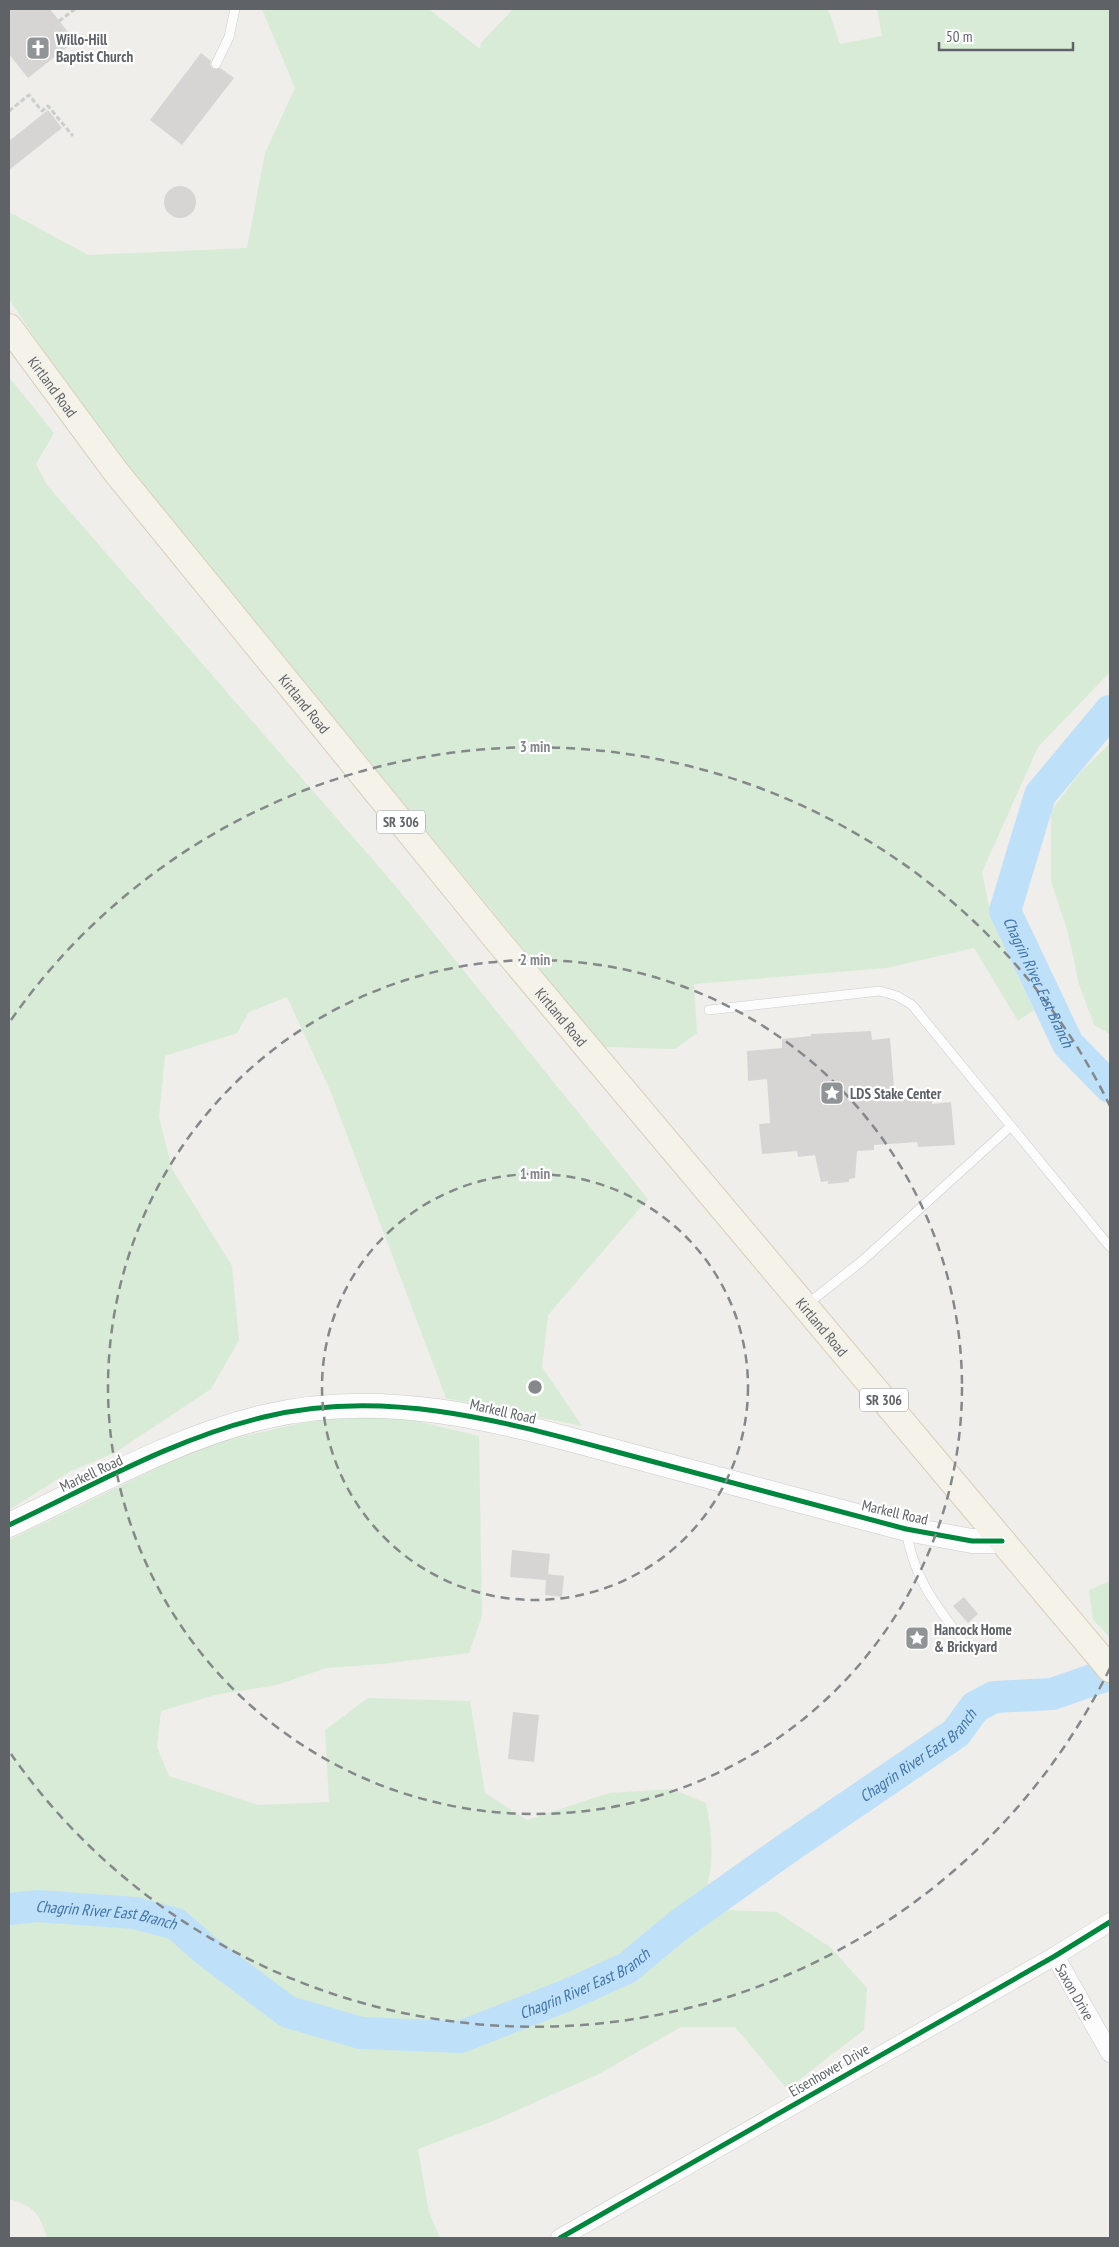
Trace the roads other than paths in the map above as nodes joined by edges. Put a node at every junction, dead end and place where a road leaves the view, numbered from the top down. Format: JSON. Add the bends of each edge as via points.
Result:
{"nodes":[{"id":1,"x":235,"y":9,"type":"edge"},
{"id":2,"x":216,"y":64,"type":"dead end"},
{"id":3,"x":9,"y":327,"type":"edge"},
{"id":4,"x":709,"y":1010,"type":"dead end"},
{"id":5,"x":1011,"y":1126,"type":"junction"},
{"id":6,"x":1110,"y":1247,"type":"edge"},
{"id":7,"x":806,"y":1306,"type":"junction"},
{"id":8,"x":9,"y":1525,"type":"edge"},
{"id":9,"x":906,"y":1529,"type":"junction"},
{"id":10,"x":1002,"y":1541,"type":"junction"},
{"id":11,"x":964,"y":1642,"type":"dead end"},
{"id":12,"x":1110,"y":1670,"type":"edge"},
{"id":13,"x":1110,"y":1922,"type":"edge"},
{"id":14,"x":1055,"y":1956,"type":"junction"},
{"id":15,"x":1110,"y":2053,"type":"edge"},
{"id":16,"x":581,"y":2227,"type":"junction"},
{"id":17,"x":560,"y":2238,"type":"edge"},
{"id":18,"x":594,"y":2238,"type":"edge"}],
"edges":[{"from":1,"to":2,"type":"lane","via":[[228,37]]},
{"from":3,"to":7,"type":"main road","name":"Kirtland Road","number":"SR 306","via":[[116,472],[454,887]]},
{"from":4,"to":5,"type":"lane","via":[[880,991],[897,996],[912,1005]]},
{"from":5,"to":6,"type":"lane"},
{"from":5,"to":7,"type":"lane","via":[[862,1261]]},
{"from":7,"to":10,"type":"main road","name":"Kirtland Road","number":"SR 306"},
{"from":8,"to":9,"type":"street","name":"Markell Road","via":[[194,1439],[230,1426],[308,1409],[375,1405],[426,1409],[497,1422]]},
{"from":9,"to":10,"type":"street","name":"Markell Road","via":[[972,1541]]},
{"from":9,"to":11,"type":"lane","via":[[917,1574]]},
{"from":10,"to":12,"type":"main road","name":"Kirtland Road"},
{"from":13,"to":14,"type":"street","name":"Eisenhower Drive"},
{"from":14,"to":15,"type":"street","name":"Saxon Drive"},
{"from":14,"to":16,"type":"street","name":"Eisenhower Drive"},
{"from":16,"to":17,"type":"street","name":"Eisenhower Drive"},
{"from":16,"to":18,"type":"street"}]}
